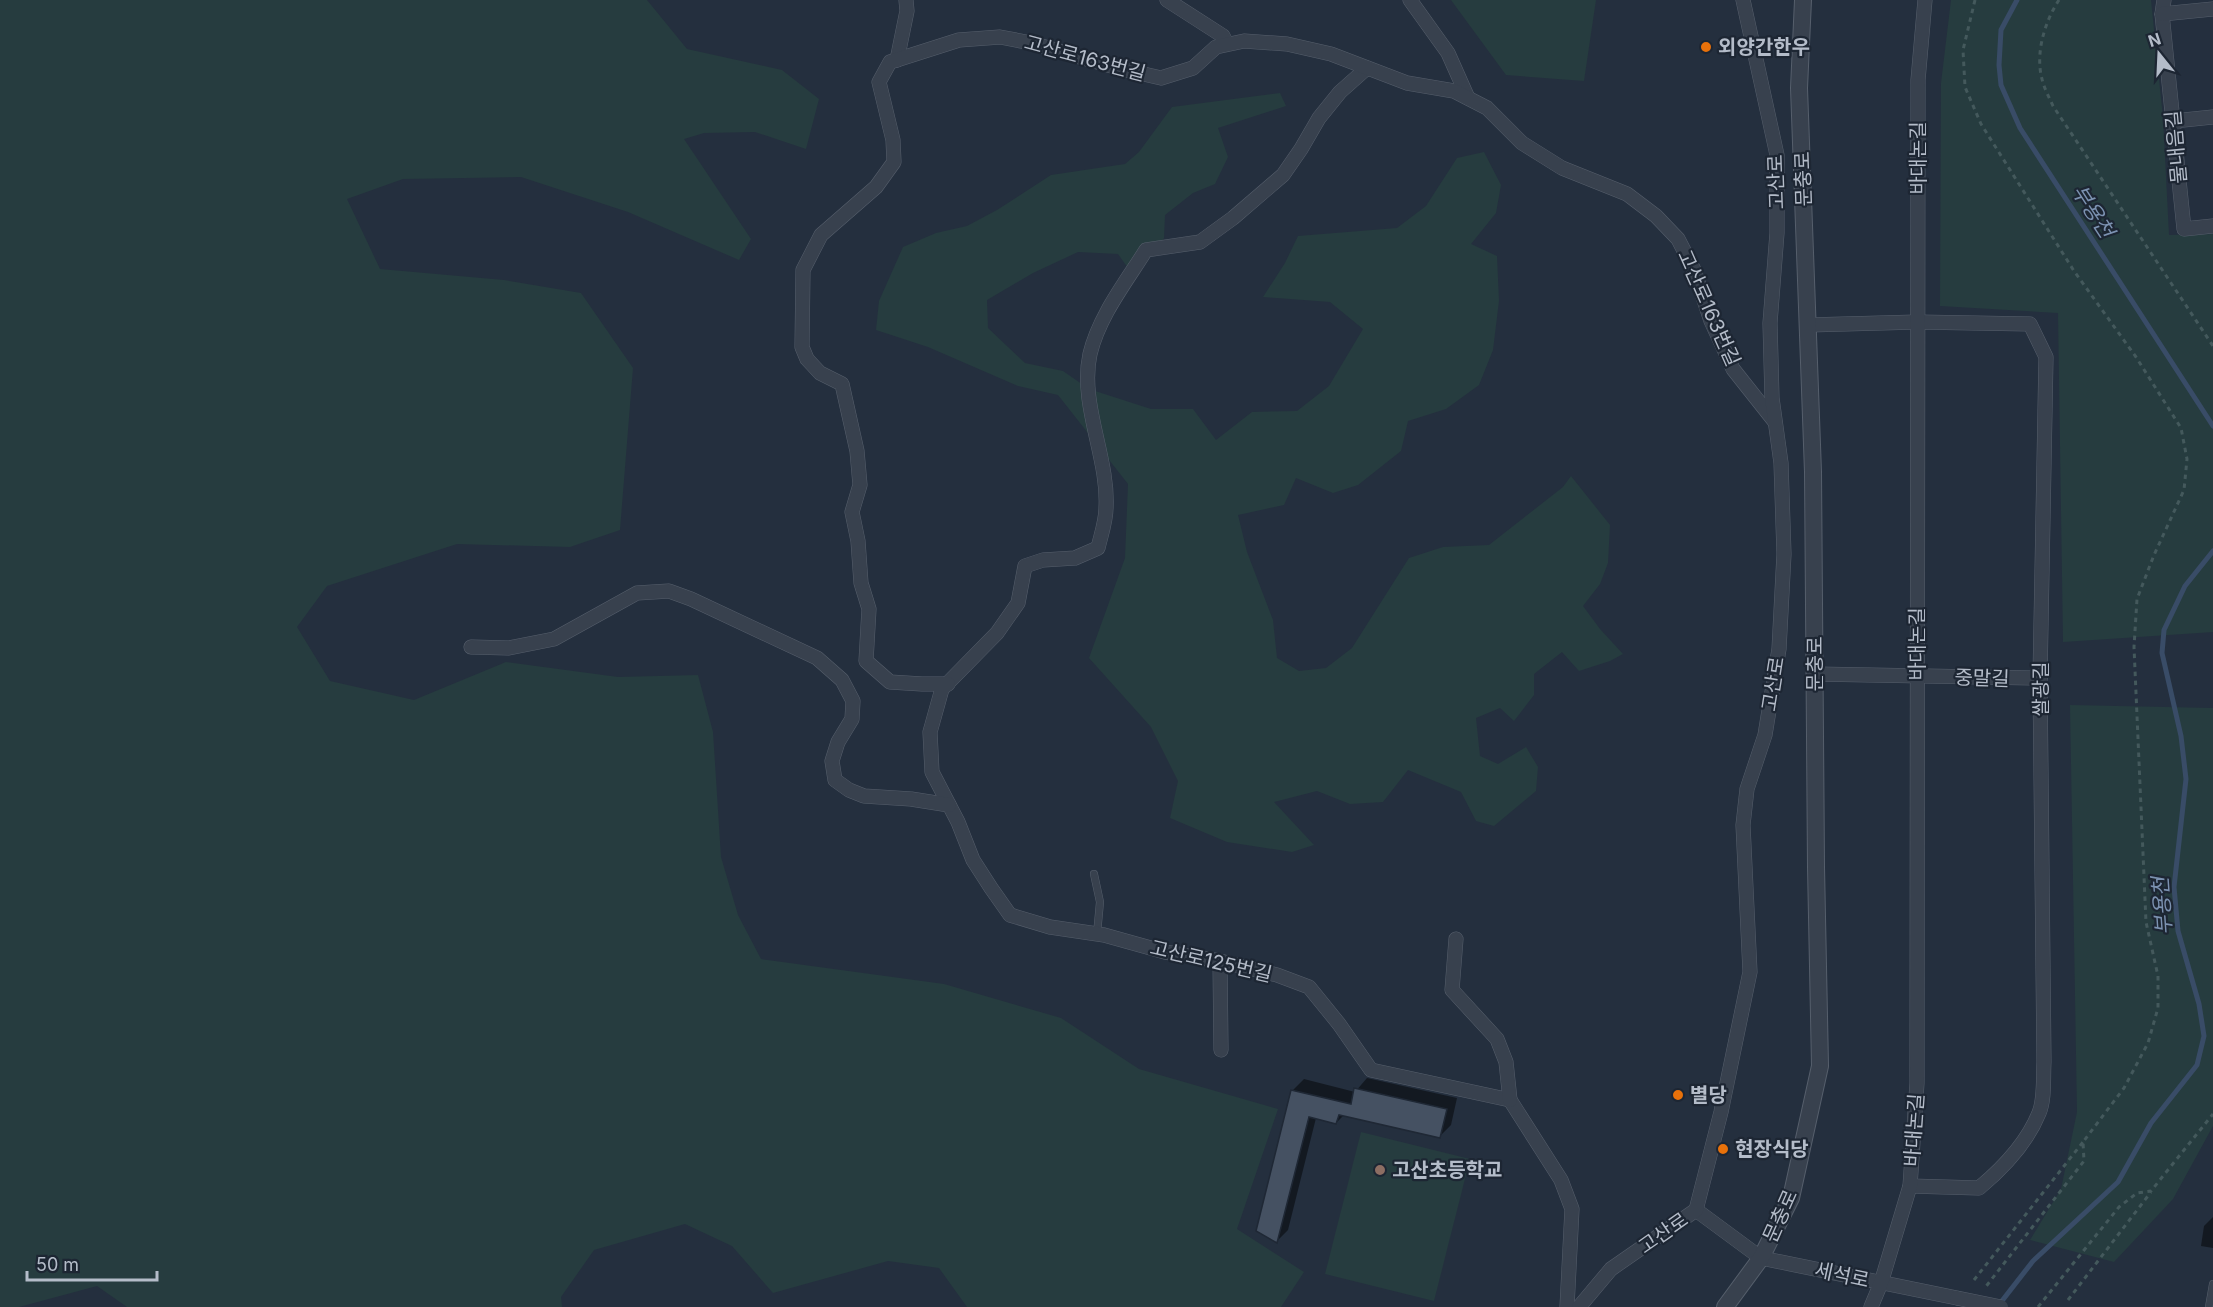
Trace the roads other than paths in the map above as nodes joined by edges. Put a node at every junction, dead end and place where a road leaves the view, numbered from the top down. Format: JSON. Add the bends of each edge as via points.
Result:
{"nodes":[{"id":1,"x":906,"y":0,"type":"edge"},
{"id":2,"x":1167,"y":0,"type":"edge"},
{"id":3,"x":1410,"y":0,"type":"edge"},
{"id":4,"x":1743,"y":0,"type":"edge"},
{"id":5,"x":1803,"y":0,"type":"edge"},
{"id":6,"x":1925,"y":0,"type":"edge"},
{"id":7,"x":2163,"y":7,"type":"edge"},
{"id":8,"x":2213,"y":9,"type":"edge"},
{"id":9,"x":1227,"y":45,"type":"junction"},
{"id":10,"x":897,"y":60,"type":"junction"},
{"id":11,"x":1367,"y":68,"type":"junction"},
{"id":12,"x":1468,"y":98,"type":"junction"},
{"id":13,"x":2213,"y":117,"type":"edge"},
{"id":14,"x":2174,"y":121,"type":"junction"},
{"id":15,"x":2213,"y":226,"type":"edge"},
{"id":16,"x":1917,"y":322,"type":"junction"},
{"id":17,"x":1808,"y":325,"type":"junction"},
{"id":18,"x":1775,"y":422,"type":"junction"},
{"id":19,"x":471,"y":647,"type":"dead end"},
{"id":20,"x":1815,"y":674,"type":"junction"},
{"id":21,"x":1917,"y":676,"type":"junction"},
{"id":22,"x":2040,"y":678,"type":"junction"},
{"id":23,"x":948,"y":684,"type":"junction"},
{"id":24,"x":949,"y":805,"type":"junction"},
{"id":25,"x":1094,"y":874,"type":"dead end"},
{"id":26,"x":1097,"y":934,"type":"junction"},
{"id":27,"x":1456,"y":939,"type":"dead end"},
{"id":28,"x":1220,"y":961,"type":"junction"},
{"id":29,"x":1221,"y":1050,"type":"dead end"},
{"id":30,"x":1510,"y":1100,"type":"junction"},
{"id":31,"x":1910,"y":1186,"type":"junction"},
{"id":32,"x":1696,"y":1210,"type":"junction"},
{"id":33,"x":1761,"y":1258,"type":"junction"},
{"id":34,"x":1881,"y":1283,"type":"junction"},
{"id":35,"x":2213,"y":1284,"type":"edge"},
{"id":36,"x":1567,"y":1307,"type":"edge"},
{"id":37,"x":1579,"y":1307,"type":"edge"},
{"id":38,"x":1725,"y":1307,"type":"edge"},
{"id":39,"x":1871,"y":1307,"type":"edge"},
{"id":40,"x":2001,"y":1307,"type":"edge"},
{"id":41,"x":2209,"y":1307,"type":"edge"}],
"edges":[{"from":1,"to":10,"type":"street"},
{"from":2,"to":9,"type":"street","via":[[1223,36]]},
{"from":3,"to":12,"type":"street","via":[[1448,53]]},
{"from":4,"to":18,"type":"street","name":"고산로","via":[[1777,155],[1778,233],[1770,323]]},
{"from":5,"to":17,"type":"street","name":"문충로","via":[[1799,88]]},
{"from":6,"to":16,"type":"street","name":"바대논길","via":[[1918,80]]},
{"from":7,"to":8,"type":"street"},
{"from":7,"to":14,"type":"street","name":"물내음길"},
{"from":9,"to":10,"type":"street","name":"고산로163번길","via":[[1216,47],[1193,68],[1161,78],[1000,37],[958,40]]},
{"from":9,"to":11,"type":"street","name":"고산로163번길","via":[[1244,41],[1287,44],[1331,54]]},
{"from":10,"to":23,"type":"street","via":[[890,62],[879,82],[893,140],[894,162],[876,187],[821,235],[802,270],[802,347],[820,374],[842,384],[860,485],[852,512],[868,609],[867,661],[890,682]]},
{"from":11,"to":12,"type":"street","name":"고산로163번길"},
{"from":11,"to":23,"type":"street","name":"고산로125번길","via":[[1319,118],[1283,175],[1233,218],[1200,242],[1146,250],[1099,328],[1090,355],[1087,383],[1106,508],[1098,548],[1075,558],[1043,560],[1025,566],[1018,603],[998,633]]},
{"from":12,"to":18,"type":"street","name":"고산로163번길","via":[[1487,108],[1522,143],[1562,168],[1627,194],[1678,239],[1733,369]]},
{"from":13,"to":14,"type":"street"},
{"from":14,"to":15,"type":"street","name":"물내음길","via":[[2184,229]]},
{"from":16,"to":17,"type":"street","name":"쌀광길"},
{"from":16,"to":21,"type":"street","name":"바대논길"},
{"from":16,"to":22,"type":"street","name":"쌀광길","via":[[2030,324],[2046,357]]},
{"from":17,"to":20,"type":"street","name":"문충로"},
{"from":18,"to":32,"type":"street","name":"고산로","via":[[1781,463],[1784,554],[1779,650],[1765,735],[1747,789],[1743,825],[1750,972]]},
{"from":19,"to":24,"type":"street","via":[[509,648],[554,639],[637,593],[669,591],[817,658],[842,680],[853,701],[852,719],[832,761],[836,780],[849,790],[864,796]]},
{"from":20,"to":21,"type":"street","name":"중말길"},
{"from":20,"to":33,"type":"street","name":"문충로","via":[[1820,1066],[1791,1198]]},
{"from":21,"to":22,"type":"street","name":"중말길"},
{"from":21,"to":31,"type":"street","name":"바대논길","via":[[1917,1083]]},
{"from":22,"to":31,"type":"street","name":"쌀광길","via":[[2044,1062],[2040,1111],[2003,1168],[1979,1188]]},
{"from":23,"to":24,"type":"street","name":"고산로125번길","via":[[942,689],[930,732],[932,772]]},
{"from":24,"to":26,"type":"street","name":"고산로125번길","via":[[973,860],[1010,915],[1050,927]]},
{"from":25,"to":26,"type":"lane","via":[[1100,902]]},
{"from":26,"to":28,"type":"street","name":"고산로125번길","via":[[1165,952]]},
{"from":27,"to":30,"type":"street","via":[[1452,990],[1497,1039],[1506,1062]]},
{"from":28,"to":29,"type":"street"},
{"from":28,"to":30,"type":"street","name":"고산로125번길","via":[[1309,987],[1371,1070]]},
{"from":30,"to":36,"type":"street","via":[[1561,1180],[1572,1209]]},
{"from":31,"to":34,"type":"street","name":"바대논길"},
{"from":32,"to":33,"type":"street","name":"세석로"},
{"from":32,"to":37,"type":"street","name":"고산로","via":[[1611,1269]]},
{"from":33,"to":34,"type":"street","name":"세석로"},
{"from":33,"to":38,"type":"street","name":"문충로"},
{"from":34,"to":39,"type":"street","name":"바대논길"},
{"from":34,"to":40,"type":"street","name":"세석로","bridge":true},
{"from":35,"to":41,"type":"lane"}]}
